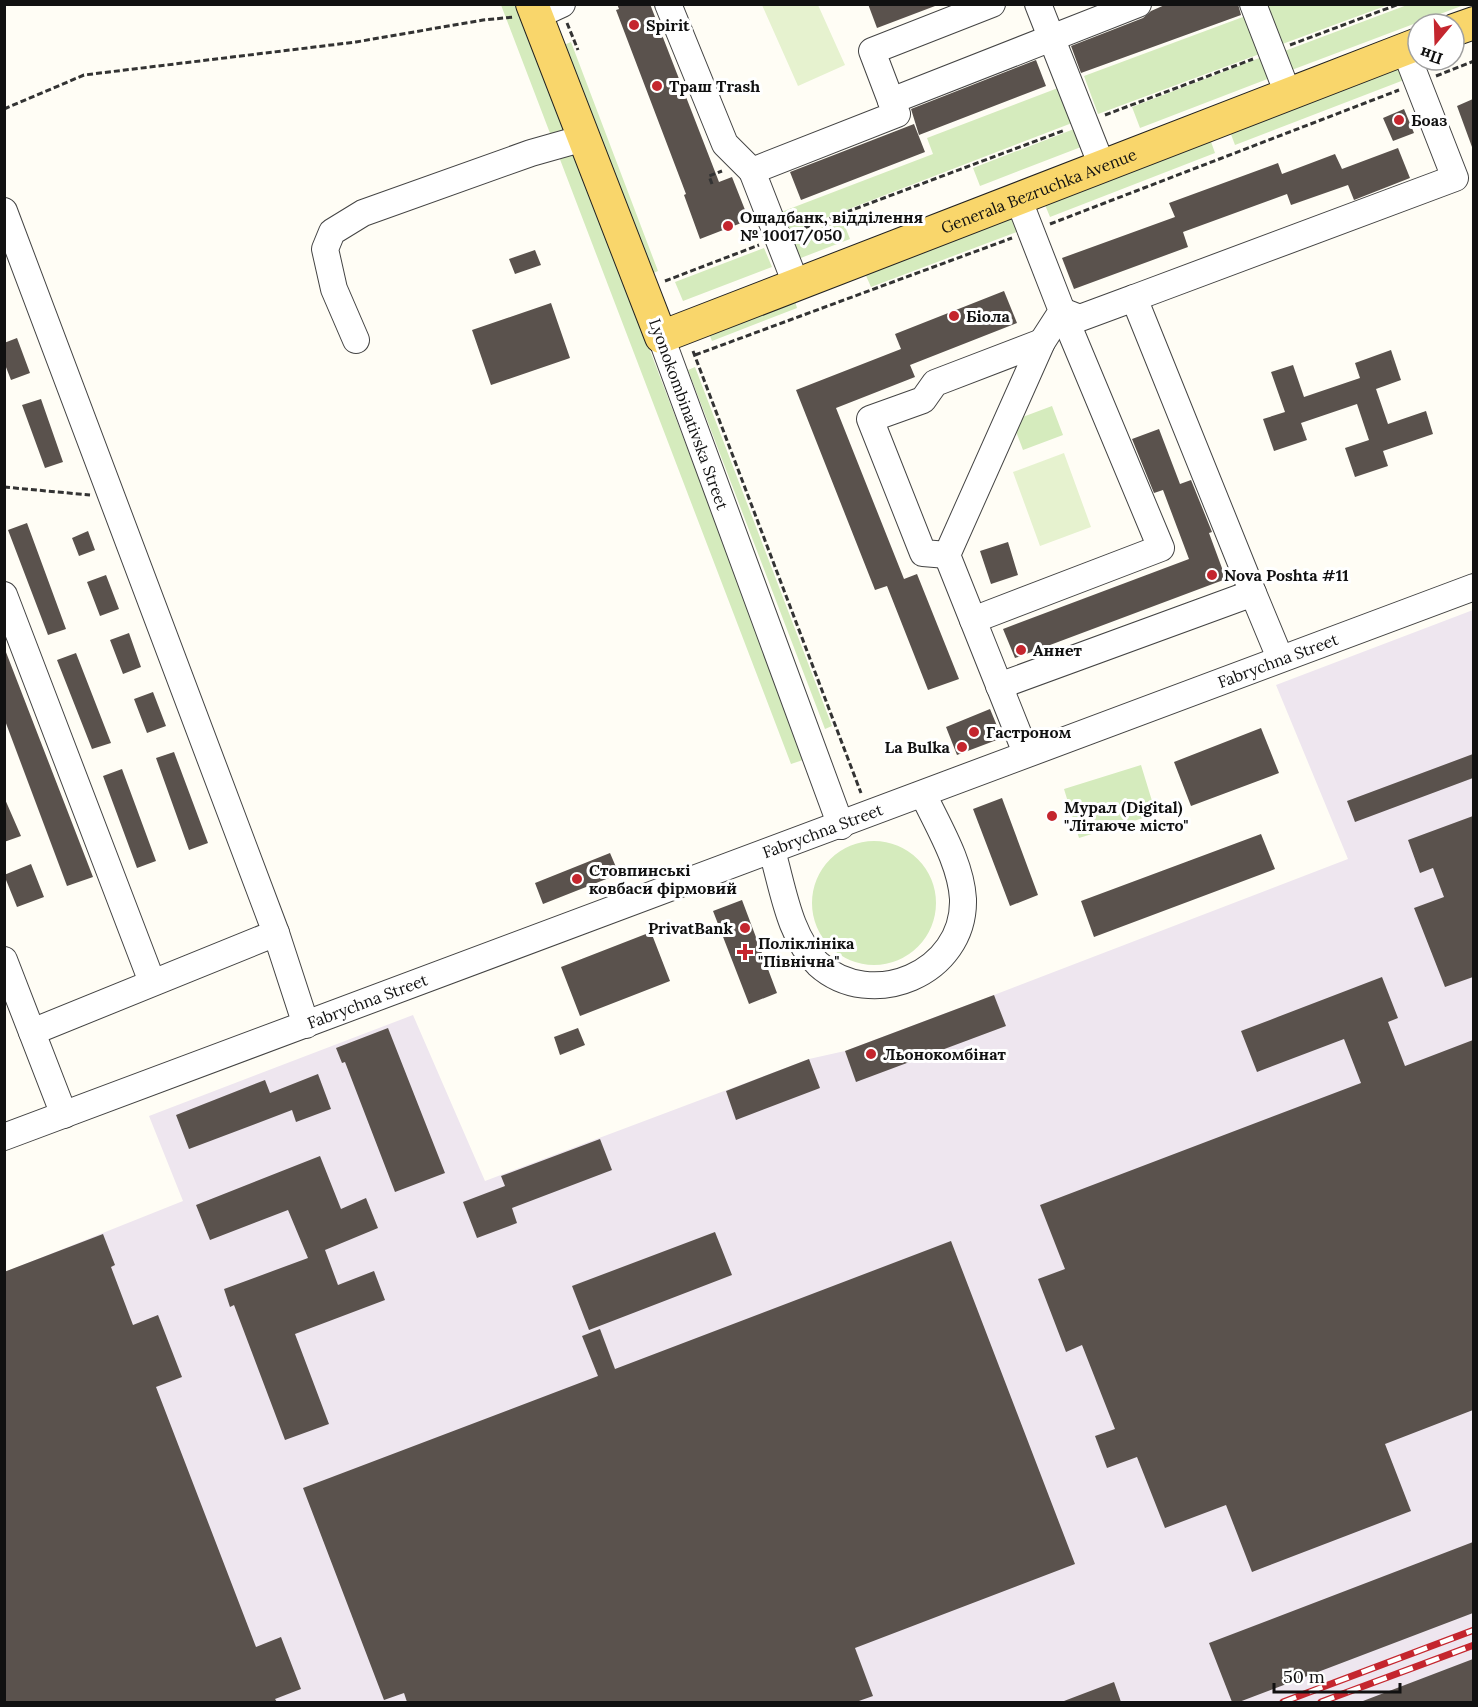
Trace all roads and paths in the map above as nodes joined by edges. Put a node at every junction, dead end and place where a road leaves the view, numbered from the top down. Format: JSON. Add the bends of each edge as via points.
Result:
{"nodes":[{"id":1,"x":668,"y":4,"type":"edge"},
{"id":2,"x":992,"y":4,"type":"edge"},
{"id":3,"x":1038,"y":4,"type":"edge"},
{"id":4,"x":1138,"y":4,"type":"edge"},
{"id":5,"x":1253,"y":4,"type":"edge"},
{"id":6,"x":1399,"y":4,"type":"edge"},
{"id":7,"x":548,"y":8,"type":"edge"},
{"id":8,"x":1052,"y":38,"type":"junction"},
{"id":9,"x":1406,"y":49,"type":"edge"},
{"id":10,"x":1272,"y":52,"type":"junction"},
{"id":11,"x":581,"y":60,"type":"dead end"},
{"id":12,"x":1473,"y":61,"type":"edge"},
{"id":13,"x":1417,"y":72,"type":"edge"},
{"id":14,"x":1419,"y":83,"type":"junction"},
{"id":15,"x":1288,"y":94,"type":"junction"},
{"id":16,"x":891,"y":100,"type":"junction"},
{"id":17,"x":4,"y":109,"type":"edge"},
{"id":18,"x":1085,"y":123,"type":"junction"},
{"id":19,"x":584,"y":138,"type":"junction"},
{"id":20,"x":1102,"y":166,"type":"junction"},
{"id":21,"x":752,"y":171,"type":"junction"},
{"id":22,"x":1464,"y":182,"type":"edge"},
{"id":23,"x":1018,"y":198,"type":"junction"},
{"id":24,"x":4,"y":211,"type":"edge"},
{"id":25,"x":1032,"y":231,"type":"junction"},
{"id":26,"x":778,"y":238,"type":"junction"},
{"id":27,"x":796,"y":285,"type":"junction"},
{"id":28,"x":669,"y":290,"type":"dead end"},
{"id":29,"x":1134,"y":298,"type":"junction"},
{"id":30,"x":1062,"y":311,"type":"junction"},
{"id":31,"x":356,"y":340,"type":"dead end"},
{"id":32,"x":679,"y":340,"type":"junction"},
{"id":33,"x":1042,"y":342,"type":"junction"},
{"id":34,"x":4,"y":487,"type":"edge"},
{"id":35,"x":112,"y":497,"type":"junction"},
{"id":36,"x":947,"y":555,"type":"junction"},
{"id":37,"x":1473,"y":587,"type":"edge"},
{"id":38,"x":1253,"y":593,"type":"junction"},
{"id":39,"x":4,"y":595,"type":"edge"},
{"id":40,"x":973,"y":620,"type":"junction"},
{"id":41,"x":1280,"y":658,"type":"junction"},
{"id":42,"x":999,"y":686,"type":"junction"},
{"id":43,"x":1026,"y":753,"type":"junction"},
{"id":44,"x":923,"y":794,"type":"junction"},
{"id":45,"x":863,"y":797,"type":"dead end"},
{"id":46,"x":841,"y":826,"type":"junction"},
{"id":47,"x":772,"y":851,"type":"junction"},
{"id":48,"x":276,"y":933,"type":"junction"},
{"id":49,"x":4,"y":960,"type":"edge"},
{"id":50,"x":152,"y":982,"type":"junction"},
{"id":51,"x":306,"y":1025,"type":"junction"},
{"id":52,"x":32,"y":1032,"type":"junction"},
{"id":53,"x":64,"y":1115,"type":"junction"},
{"id":54,"x":4,"y":1137,"type":"edge"}],
"edges":[{"from":1,"to":21,"type":"street","via":[[725,144]]},
{"from":2,"to":16,"type":"street","via":[[872,51]]},
{"from":3,"to":8,"type":"street"},
{"from":4,"to":8,"type":"street"},
{"from":5,"to":10,"type":"street"},
{"from":6,"to":10,"type":"path"},
{"from":7,"to":11,"type":"path"},
{"from":7,"to":17,"type":"path","via":[[356,42],[84,75]]},
{"from":7,"to":19,"type":"main road","name":"Lyonokombinativska Street"},
{"from":8,"to":16,"type":"street"},
{"from":8,"to":18,"type":"street"},
{"from":9,"to":15,"type":"main road","name":"Generala Bezruchka Avenue"},
{"from":10,"to":15,"type":"street"},
{"from":10,"to":18,"type":"path"},
{"from":12,"to":14,"type":"path"},
{"from":13,"to":14,"type":"street"},
{"from":14,"to":22,"type":"street"},
{"from":14,"to":25,"type":"path"},
{"from":15,"to":20,"type":"main road","name":"Generala Bezruchka Avenue"},
{"from":16,"to":21,"type":"street","via":[[897,114]]},
{"from":18,"to":20,"type":"street"},
{"from":18,"to":26,"type":"path"},
{"from":19,"to":31,"type":"street","via":[[363,213],[332,232],[325,249],[334,289]]},
{"from":19,"to":32,"type":"main road","name":"Lyonokombinativska Street"},
{"from":20,"to":23,"type":"main road","name":"Generala Bezruchka Avenue"},
{"from":21,"to":26,"type":"street"},
{"from":22,"to":29,"type":"street"},
{"from":23,"to":25,"type":"street"},
{"from":23,"to":27,"type":"main road","name":"Generala Bezruchka Avenue"},
{"from":24,"to":35,"type":"street"},
{"from":25,"to":30,"type":"street"},
{"from":25,"to":32,"type":"path"},
{"from":26,"to":27,"type":"street"},
{"from":26,"to":28,"type":"path","via":[[665,281]]},
{"from":27,"to":32,"type":"main road","name":"Generala Bezruchka Avenue"},
{"from":29,"to":30,"type":"street","via":[[1080,318]]},
{"from":29,"to":38,"type":"street"},
{"from":30,"to":33,"type":"street"},
{"from":30,"to":40,"type":"street","via":[[1161,548]]},
{"from":32,"to":45,"type":"path"},
{"from":32,"to":46,"type":"street","name":"Lyonokombinativska Street"},
{"from":33,"to":36,"type":"street"},
{"from":33,"to":36,"type":"street","via":[[935,383],[923,400],[870,419],[923,553]]},
{"from":34,"to":35,"type":"path"},
{"from":35,"to":48,"type":"street"},
{"from":36,"to":40,"type":"street"},
{"from":37,"to":41,"type":"street","name":"Fabrychna Street"},
{"from":38,"to":41,"type":"street"},
{"from":38,"to":42,"type":"street"},
{"from":39,"to":50,"type":"street"},
{"from":40,"to":42,"type":"street"},
{"from":41,"to":43,"type":"street","name":"Fabrychna Street"},
{"from":42,"to":43,"type":"street"},
{"from":43,"to":44,"type":"street","name":"Fabrychna Street"},
{"from":44,"to":46,"type":"street","name":"Fabrychna Street"},
{"from":44,"to":47,"type":"street","via":[[958,873],[963,903],[950,945],[930,968],[903,982],[889,986],[844,980],[808,953],[794,927]]},
{"from":46,"to":47,"type":"street","name":"Fabrychna Street"},
{"from":47,"to":51,"type":"street","name":"Fabrychna Street"},
{"from":48,"to":50,"type":"street"},
{"from":48,"to":51,"type":"street"},
{"from":49,"to":52,"type":"street"},
{"from":50,"to":52,"type":"street"},
{"from":51,"to":53,"type":"street","name":"Fabrychna Street"},
{"from":52,"to":53,"type":"street"},
{"from":53,"to":54,"type":"street","name":"Fabrychna Street"}]}
